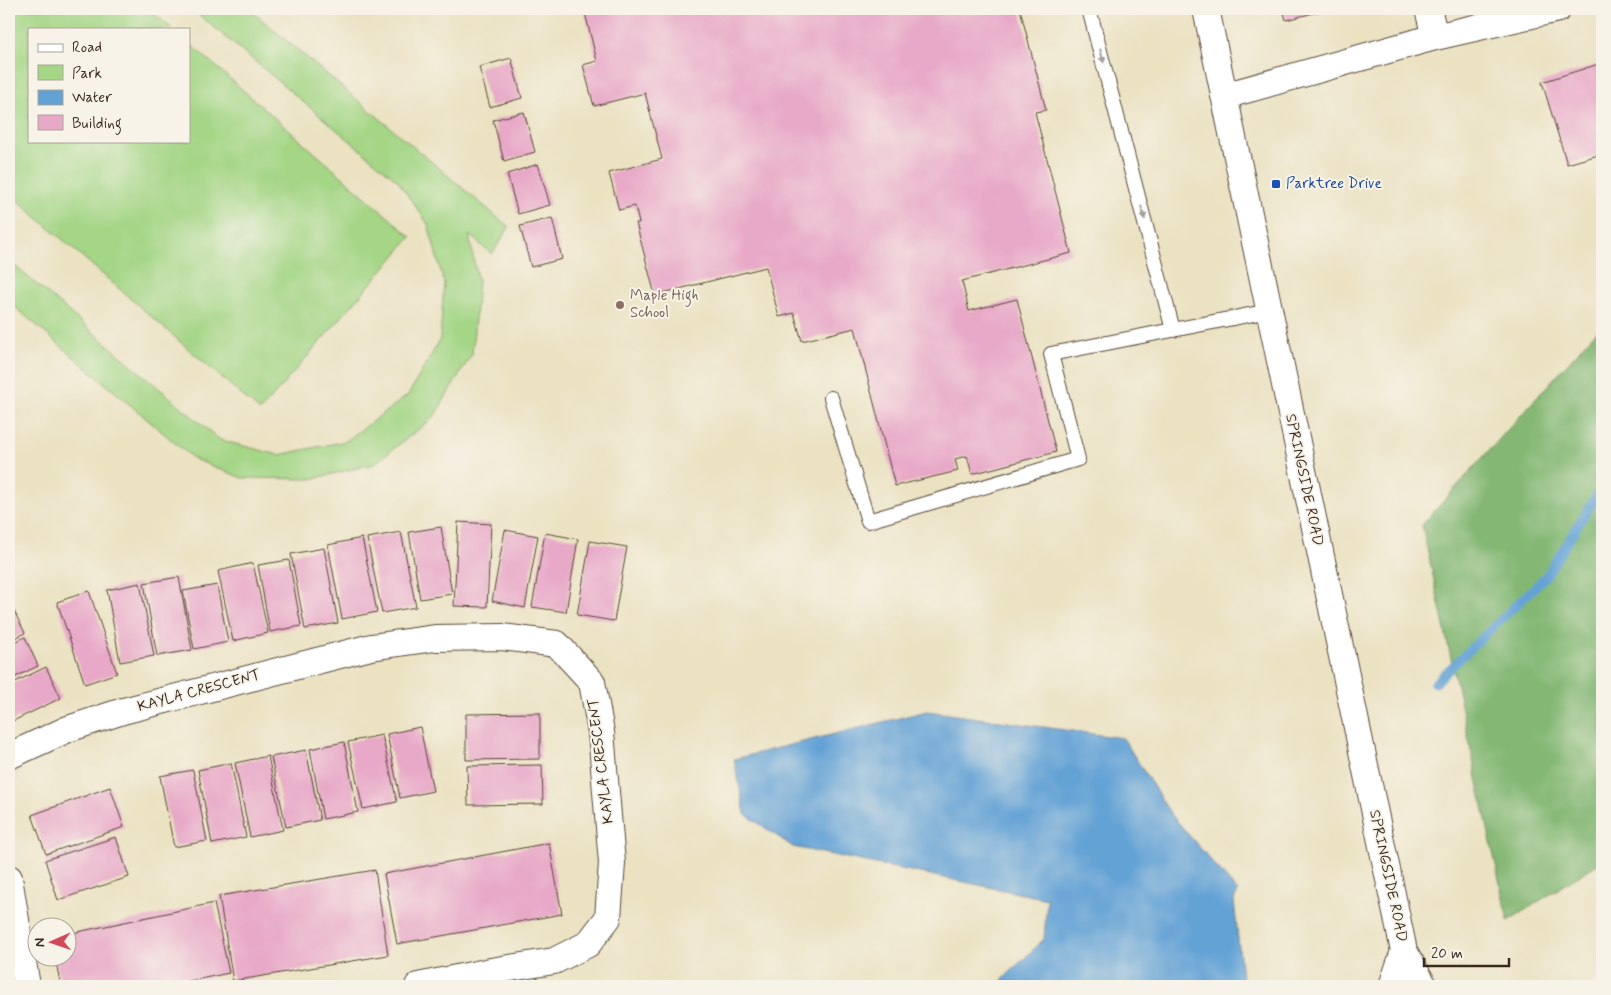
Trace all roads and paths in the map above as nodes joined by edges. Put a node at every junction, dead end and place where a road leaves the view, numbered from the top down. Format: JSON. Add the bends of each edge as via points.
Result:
{"nodes":[{"id":1,"x":1089,"y":9,"type":"edge"},
{"id":2,"x":1206,"y":9,"type":"edge"},
{"id":3,"x":1428,"y":9,"type":"edge"},
{"id":4,"x":1558,"y":9,"type":"edge"},
{"id":5,"x":1435,"y":37,"type":"junction"},
{"id":6,"x":1224,"y":96,"type":"junction"},
{"id":7,"x":1269,"y":311,"type":"junction"},
{"id":8,"x":1173,"y":330,"type":"junction"},
{"id":9,"x":831,"y":398,"type":"dead end"},
{"id":10,"x":9,"y":756,"type":"edge"},
{"id":11,"x":9,"y":878,"type":"edge"},
{"id":12,"x":1404,"y":951,"type":"junction"},
{"id":13,"x":27,"y":986,"type":"edge"},
{"id":14,"x":418,"y":986,"type":"edge"},
{"id":15,"x":1392,"y":986,"type":"edge"},
{"id":16,"x":1424,"y":986,"type":"edge"}],
"edges":[{"from":1,"to":8,"type":"lane","one_way":true},
{"from":2,"to":6,"type":"street","name":"SPRINGSIDE ROAD"},
{"from":3,"to":5,"type":"street"},
{"from":4,"to":5,"type":"street"},
{"from":5,"to":6,"type":"street"},
{"from":6,"to":7,"type":"street","name":"SPRINGSIDE ROAD"},
{"from":7,"to":8,"type":"lane"},
{"from":7,"to":12,"type":"street","name":"SPRINGSIDE ROAD"},
{"from":8,"to":9,"type":"lane","via":[[1051,354],[1078,459],[868,521]]},
{"from":10,"to":14,"type":"street","name":"KAYLA CRESCENT","via":[[68,729],[123,711],[371,648],[435,638],[502,637],[557,644],[592,682],[601,732],[612,863],[608,918],[588,944],[554,962]]},
{"from":11,"to":13,"type":"street"},
{"from":12,"to":15,"type":"street","name":"SPRINGSIDE ROAD"},
{"from":12,"to":16,"type":"street","name":"SPRINGSIDE ROAD"}]}
